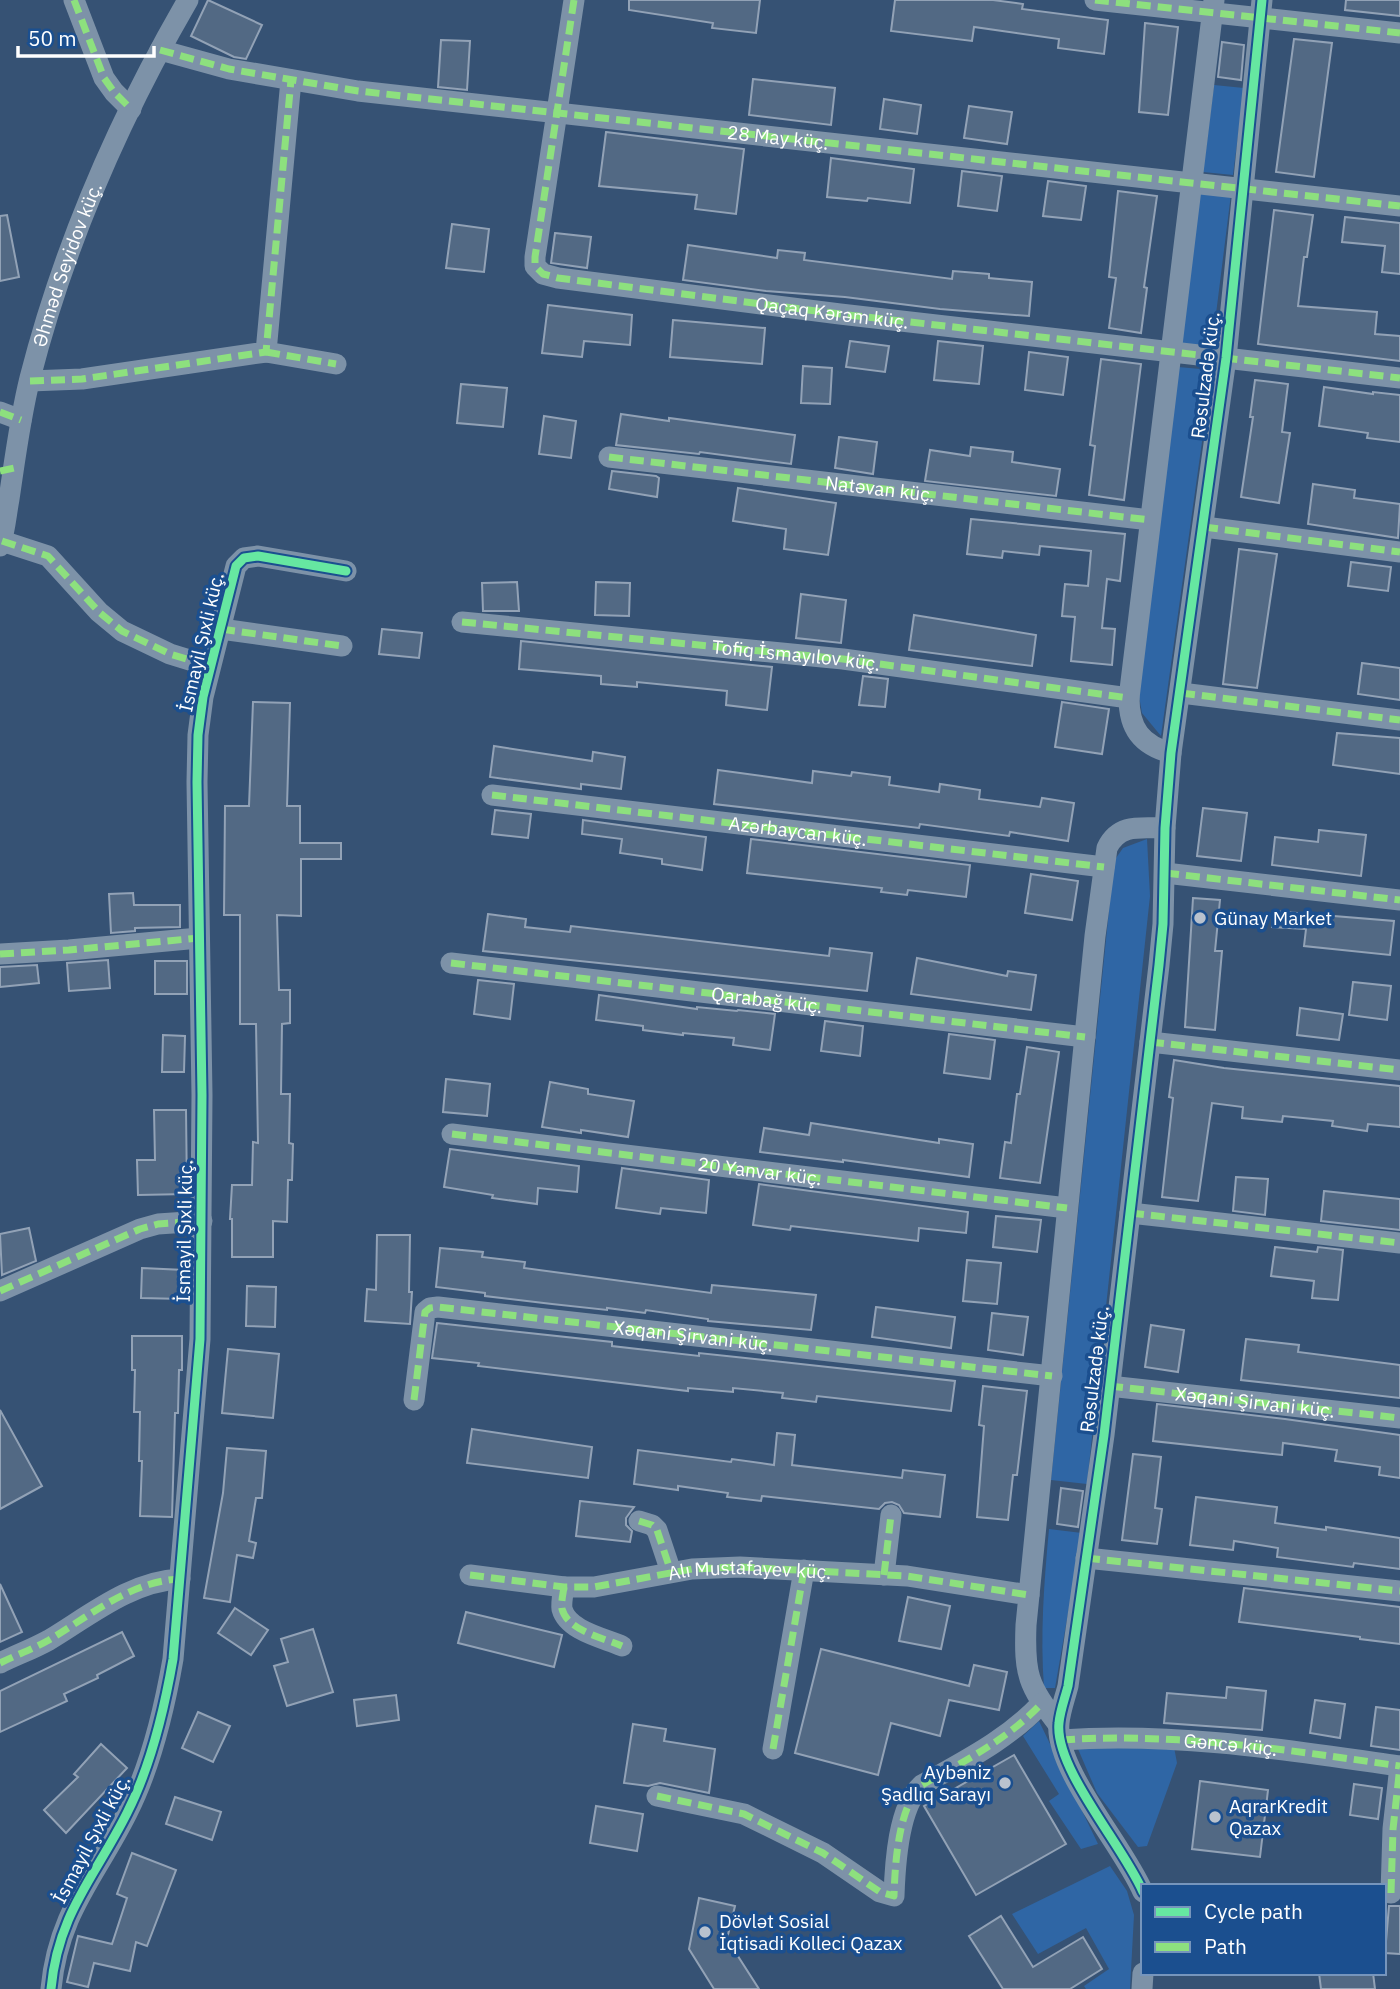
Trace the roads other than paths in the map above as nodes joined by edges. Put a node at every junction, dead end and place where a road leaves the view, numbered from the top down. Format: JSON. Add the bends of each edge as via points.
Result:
{"nodes":[{"id":1,"x":74,"y":0,"type":"edge"},
{"id":2,"x":188,"y":0,"type":"edge"},
{"id":3,"x":574,"y":0,"type":"edge"},
{"id":4,"x":1095,"y":0,"type":"edge"},
{"id":5,"x":1213,"y":6,"type":"edge"},
{"id":6,"x":1261,"y":9,"type":"edge"},
{"id":7,"x":1400,"y":33,"type":"edge"},
{"id":8,"x":160,"y":50,"type":"junction"},
{"id":9,"x":291,"y":80,"type":"junction"},
{"id":10,"x":131,"y":108,"type":"junction"},
{"id":11,"x":558,"y":112,"type":"junction"},
{"id":12,"x":1191,"y":182,"type":"junction"},
{"id":13,"x":1243,"y":188,"type":"junction"},
{"id":14,"x":1400,"y":206,"type":"edge"},
{"id":15,"x":1171,"y":351,"type":"junction"},
{"id":16,"x":266,"y":352,"type":"junction"},
{"id":17,"x":1226,"y":358,"type":"junction"},
{"id":18,"x":336,"y":364,"type":"dead end"},
{"id":19,"x":1400,"y":378,"type":"edge"},
{"id":20,"x":30,"y":381,"type":"junction"},
{"id":21,"x":0,"y":412,"type":"edge"},
{"id":22,"x":21,"y":420,"type":"junction"},
{"id":23,"x":609,"y":457,"type":"dead end"},
{"id":24,"x":7,"y":470,"type":"edge"},
{"id":25,"x":1150,"y":520,"type":"junction"},
{"id":26,"x":1204,"y":527,"type":"junction"},
{"id":27,"x":1,"y":544,"type":"edge"},
{"id":28,"x":1400,"y":552,"type":"edge"},
{"id":29,"x":346,"y":571,"type":"dead end"},
{"id":30,"x":462,"y":622,"type":"dead end"},
{"id":31,"x":220,"y":629,"type":"junction"},
{"id":32,"x":342,"y":646,"type":"dead end"},
{"id":33,"x":209,"y":666,"type":"junction"},
{"id":34,"x":1181,"y":693,"type":"junction"},
{"id":35,"x":1129,"y":698,"type":"junction"},
{"id":36,"x":1400,"y":720,"type":"edge"},
{"id":37,"x":1171,"y":753,"type":"junction"},
{"id":38,"x":492,"y":795,"type":"dead end"},
{"id":39,"x":1165,"y":828,"type":"junction"},
{"id":40,"x":1104,"y":867,"type":"junction"},
{"id":41,"x":1165,"y":873,"type":"junction"},
{"id":42,"x":1400,"y":900,"type":"edge"},
{"id":43,"x":199,"y":938,"type":"junction"},
{"id":44,"x":0,"y":954,"type":"edge"},
{"id":45,"x":450,"y":963,"type":"dead end"},
{"id":46,"x":1085,"y":1037,"type":"junction"},
{"id":47,"x":1150,"y":1042,"type":"junction"},
{"id":48,"x":1400,"y":1070,"type":"edge"},
{"id":49,"x":452,"y":1134,"type":"dead end"},
{"id":50,"x":1067,"y":1208,"type":"junction"},
{"id":51,"x":1130,"y":1213,"type":"junction"},
{"id":52,"x":202,"y":1221,"type":"junction"},
{"id":53,"x":1400,"y":1243,"type":"edge"},
{"id":54,"x":0,"y":1291,"type":"edge"},
{"id":55,"x":1052,"y":1377,"type":"junction"},
{"id":56,"x":1110,"y":1385,"type":"junction"},
{"id":57,"x":414,"y":1400,"type":"dead end"},
{"id":58,"x":1400,"y":1418,"type":"edge"},
{"id":59,"x":891,"y":1515,"type":"dead end"},
{"id":60,"x":639,"y":1521,"type":"dead end"},
{"id":61,"x":1086,"y":1558,"type":"junction"},
{"id":62,"x":804,"y":1570,"type":"junction"},
{"id":63,"x":671,"y":1573,"type":"junction"},
{"id":64,"x":470,"y":1575,"type":"dead end"},
{"id":65,"x":884,"y":1575,"type":"junction"},
{"id":66,"x":180,"y":1579,"type":"junction"},
{"id":67,"x":564,"y":1587,"type":"junction"},
{"id":68,"x":1400,"y":1591,"type":"edge"},
{"id":69,"x":1029,"y":1595,"type":"junction"},
{"id":70,"x":622,"y":1646,"type":"dead end"},
{"id":71,"x":0,"y":1664,"type":"edge"},
{"id":72,"x":1042,"y":1703,"type":"junction"},
{"id":73,"x":1060,"y":1732,"type":"junction"},
{"id":74,"x":773,"y":1749,"type":"dead end"},
{"id":75,"x":1400,"y":1766,"type":"edge"},
{"id":76,"x":657,"y":1796,"type":"dead end"},
{"id":77,"x":1141,"y":1888,"type":"edge"},
{"id":78,"x":1391,"y":1893,"type":"dead end"},
{"id":79,"x":51,"y":1989,"type":"edge"}],
"edges":[{"from":1,"to":10,"type":"street","via":[[104,78]]},
{"from":2,"to":8,"type":"street","name":"Əhməd Seyidov küç."},
{"from":3,"to":11,"type":"street","name":"Qaçaq Kərəm küç."},
{"from":4,"to":5,"type":"street"},
{"from":5,"to":6,"type":"street"},
{"from":5,"to":12,"type":"street"},
{"from":6,"to":7,"type":"street"},
{"from":6,"to":13,"type":"street","name":"Rəsulzadə küç."},
{"from":8,"to":9,"type":"street","name":"28 May küç."},
{"from":8,"to":10,"type":"street","name":"Əhməd Seyidov küç."},
{"from":9,"to":11,"type":"street","name":"28 May küç."},
{"from":9,"to":16,"type":"street"},
{"from":10,"to":20,"type":"street","name":"Əhməd Seyidov küç.","via":[[72,241]]},
{"from":11,"to":12,"type":"street","name":"28 May küç."},
{"from":11,"to":15,"type":"street","name":"Qaçaq Kərəm küç.","via":[[535,257],[535,266],[543,274],[840,314]]},
{"from":12,"to":13,"type":"street","name":"28 May küç."},
{"from":12,"to":15,"type":"street"},
{"from":13,"to":14,"type":"street","name":"28 May küç."},
{"from":13,"to":17,"type":"street","name":"Rəsulzadə küç."},
{"from":15,"to":17,"type":"street","name":"Qaçaq Kərəm küç."},
{"from":15,"to":25,"type":"street"},
{"from":16,"to":18,"type":"street"},
{"from":16,"to":20,"type":"street","via":[[82,379]]},
{"from":17,"to":19,"type":"street","name":"Qaçaq Kərəm küç."},
{"from":17,"to":26,"type":"street","name":"Rəsulzadə küç."},
{"from":20,"to":22,"type":"street","name":"Əhməd Seyidov küç."},
{"from":21,"to":22,"type":"street"},
{"from":22,"to":24,"type":"street","name":"Əhməd Seyidov küç."},
{"from":23,"to":25,"type":"street","name":"Natəvan küç."},
{"from":24,"to":27,"type":"street","name":"Əhməd Seyidov küç."},
{"from":25,"to":35,"type":"street"},
{"from":26,"to":28,"type":"street"},
{"from":26,"to":34,"type":"street","name":"Rəsulzadə küç."},
{"from":27,"to":33,"type":"street","via":[[48,556],[122,631]]},
{"from":29,"to":31,"type":"street","name":"İsmayil Şıxli küç.","via":[[258,556],[244,558],[236,566]]},
{"from":30,"to":35,"type":"street","name":"Tofiq İsmayılov küç.","via":[[843,659]]},
{"from":31,"to":32,"type":"street"},
{"from":31,"to":33,"type":"street","name":"İsmayil Şıxli küç."},
{"from":33,"to":43,"type":"street","name":"İsmayil Şıxli küç.","via":[[198,735]]},
{"from":34,"to":36,"type":"street"},
{"from":34,"to":37,"type":"street","name":"Rəsulzadə küç."},
{"from":35,"to":37,"type":"street","via":[[1133,727],[1155,749]]},
{"from":37,"to":39,"type":"street","name":"Rəsulzadə küç."},
{"from":38,"to":40,"type":"street","name":"Azərbaycan küç."},
{"from":39,"to":40,"type":"street","via":[[1117,833],[1107,848]]},
{"from":39,"to":41,"type":"street","name":"Rəsulzadə küç."},
{"from":40,"to":46,"type":"street"},
{"from":41,"to":42,"type":"street"},
{"from":41,"to":47,"type":"street","name":"Rəsulzadə küç."},
{"from":43,"to":44,"type":"street"},
{"from":43,"to":52,"type":"street","name":"İsmayil Şıxli küç."},
{"from":45,"to":46,"type":"street","name":"Qarabağ küç."},
{"from":46,"to":50,"type":"street"},
{"from":47,"to":48,"type":"street"},
{"from":47,"to":51,"type":"street","name":"Rəsulzadə küç."},
{"from":49,"to":50,"type":"street","name":"20 Yanvar küç."},
{"from":50,"to":55,"type":"street"},
{"from":51,"to":53,"type":"street"},
{"from":51,"to":56,"type":"street","name":"Rəsulzadə küç."},
{"from":52,"to":54,"type":"street","via":[[140,1229]]},
{"from":52,"to":66,"type":"street","name":"İsmayil Şıxli küç.","via":[[200,1339]]},
{"from":55,"to":57,"type":"street","name":"Xəqani Şirvani küç.","via":[[438,1307],[425,1312]]},
{"from":55,"to":69,"type":"street"},
{"from":56,"to":58,"type":"street","name":"Xəqani Şirvani küç."},
{"from":56,"to":61,"type":"street","name":"Rəsulzadə küç."},
{"from":59,"to":65,"type":"street"},
{"from":60,"to":63,"type":"street","via":[[657,1530]]},
{"from":61,"to":68,"type":"street"},
{"from":61,"to":73,"type":"street","name":"Rəsulzadə küç."},
{"from":62,"to":63,"type":"street","name":"Alı Mustafayev küç.","via":[[715,1567]]},
{"from":62,"to":65,"type":"street","name":"Alı Mustafayev küç."},
{"from":62,"to":74,"type":"street"},
{"from":63,"to":67,"type":"street","name":"Alı Mustafayev küç.","via":[[594,1587]]},
{"from":64,"to":67,"type":"street","name":"Alı Mustafayev küç."},
{"from":65,"to":69,"type":"street","name":"Alı Mustafayev küç."},
{"from":66,"to":71,"type":"street","via":[[145,1585]]},
{"from":66,"to":79,"type":"street","name":"İsmayil Şıxli küç.","via":[[169,1685],[144,1774],[127,1815],[73,1907],[60,1938]]},
{"from":67,"to":70,"type":"street","via":[[561,1607],[566,1618]]},
{"from":69,"to":72,"type":"street","via":[[1027,1671]]},
{"from":72,"to":73,"type":"street"},
{"from":72,"to":76,"type":"street","via":[[1012,1733],[913,1793],[895,1867],[894,1896],[880,1892],[823,1853],[744,1814]]},
{"from":73,"to":75,"type":"street","name":"Gəncə küç.","via":[[1200,1740]]},
{"from":73,"to":77,"type":"street","via":[[1075,1780]]},
{"from":75,"to":78,"type":"street"}]}
